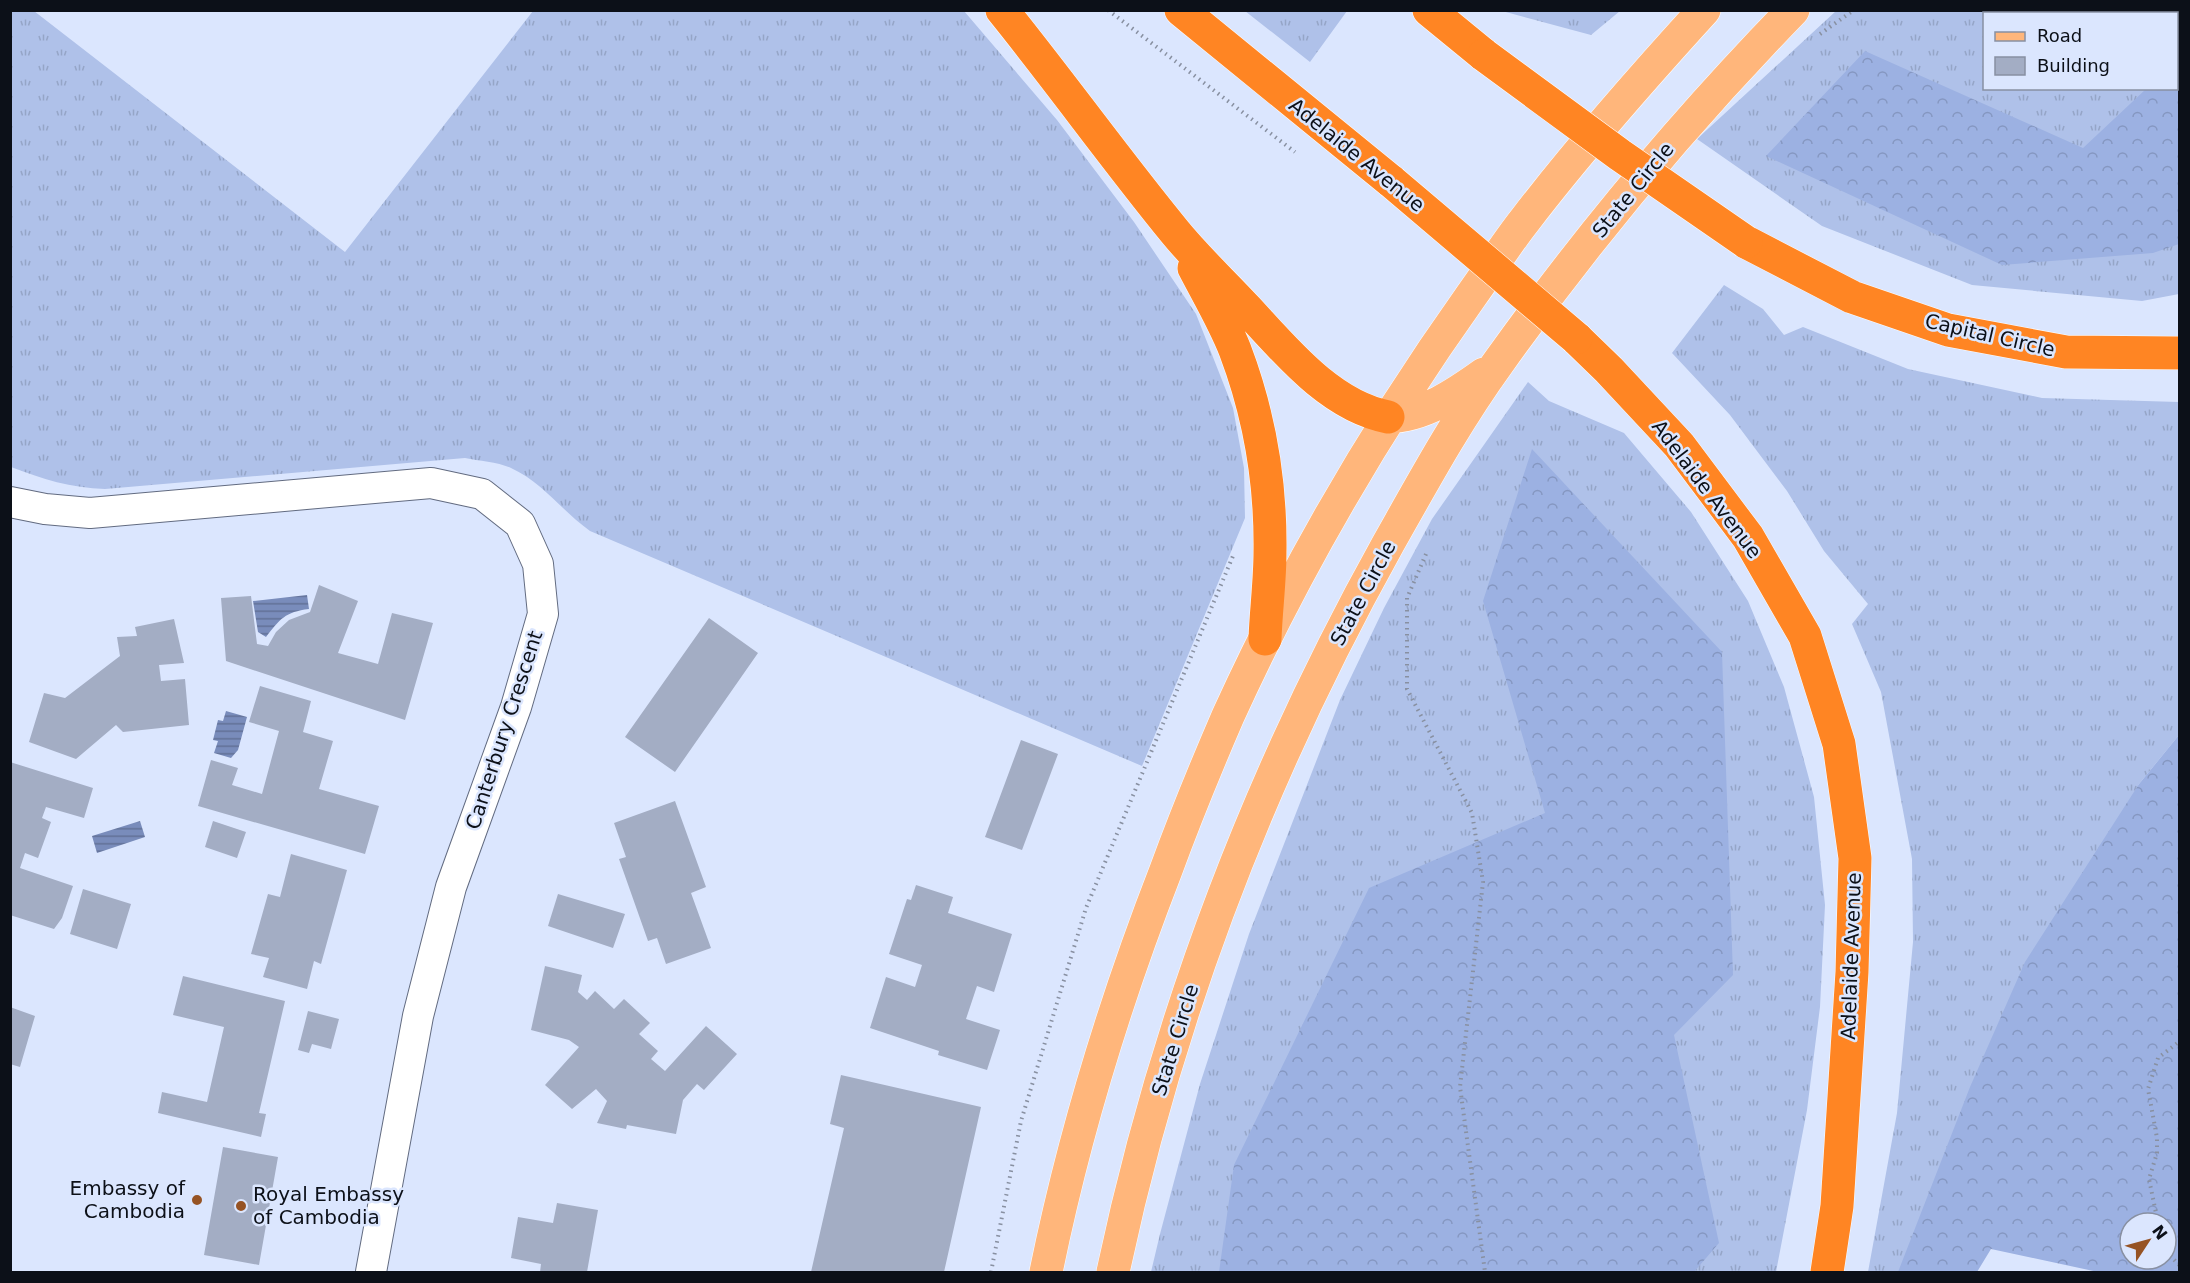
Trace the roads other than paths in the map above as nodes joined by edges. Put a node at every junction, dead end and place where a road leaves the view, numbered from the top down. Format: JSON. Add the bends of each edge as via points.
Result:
{"nodes":[{"id":1,"x":1002,"y":10,"type":"edge"},
{"id":2,"x":1181,"y":10,"type":"edge"},
{"id":3,"x":1429,"y":10,"type":"edge"},
{"id":4,"x":1704,"y":10,"type":"edge"},
{"id":5,"x":1793,"y":10,"type":"edge"},
{"id":6,"x":1177,"y":234,"type":"junction"},
{"id":7,"x":2180,"y":354,"type":"edge"},
{"id":8,"x":1497,"y":364,"type":"junction"},
{"id":9,"x":1388,"y":417,"type":"junction"},
{"id":10,"x":10,"y":502,"type":"edge"},
{"id":11,"x":1265,"y":639,"type":"junction"},
{"id":12,"x":371,"y":1272,"type":"edge"},
{"id":13,"x":1046,"y":1272,"type":"edge"},
{"id":14,"x":1113,"y":1272,"type":"edge"},
{"id":15,"x":1827,"y":1272,"type":"edge"}],
"edges":[{"from":1,"to":6,"type":"highway"},
{"from":2,"to":15,"type":"highway","name":"Adelaide Avenue","bridge":true,"via":[[1392,182],[1609,370],[1679,445],[1748,537],[1804,636],[1839,744],[1855,858],[1837,1206]]},
{"from":3,"to":7,"type":"highway","name":"Capital Circle","bridge":true,"via":[[1620,155],[1746,242],[1852,297],[1948,330],[2066,352]]},
{"from":4,"to":9,"type":"main road","via":[[1628,93],[1524,221]]},
{"from":5,"to":8,"type":"main road","name":"State Circle","via":[[1729,76],[1625,197]]},
{"from":6,"to":9,"type":"highway","via":[[1313,376],[1356,406]]},
{"from":6,"to":11,"type":"highway","via":[[1234,348],[1255,410],[1269,513]]},
{"from":8,"to":9,"type":"main road","via":[[1434,405]]},
{"from":8,"to":14,"type":"main road","name":"State Circle","via":[[1444,444],[1371,574],[1286,745],[1225,889],[1172,1041],[1129,1196]]},
{"from":9,"to":11,"type":"main road"},
{"from":10,"to":12,"type":"street","name":"Canterbury Crescent","via":[[90,513],[431,483],[482,494],[520,524],[538,564],[543,614],[516,707],[451,887],[418,1016]]},
{"from":11,"to":13,"type":"main road","via":[[1192,802],[1134,953],[1084,1113]]}]}
